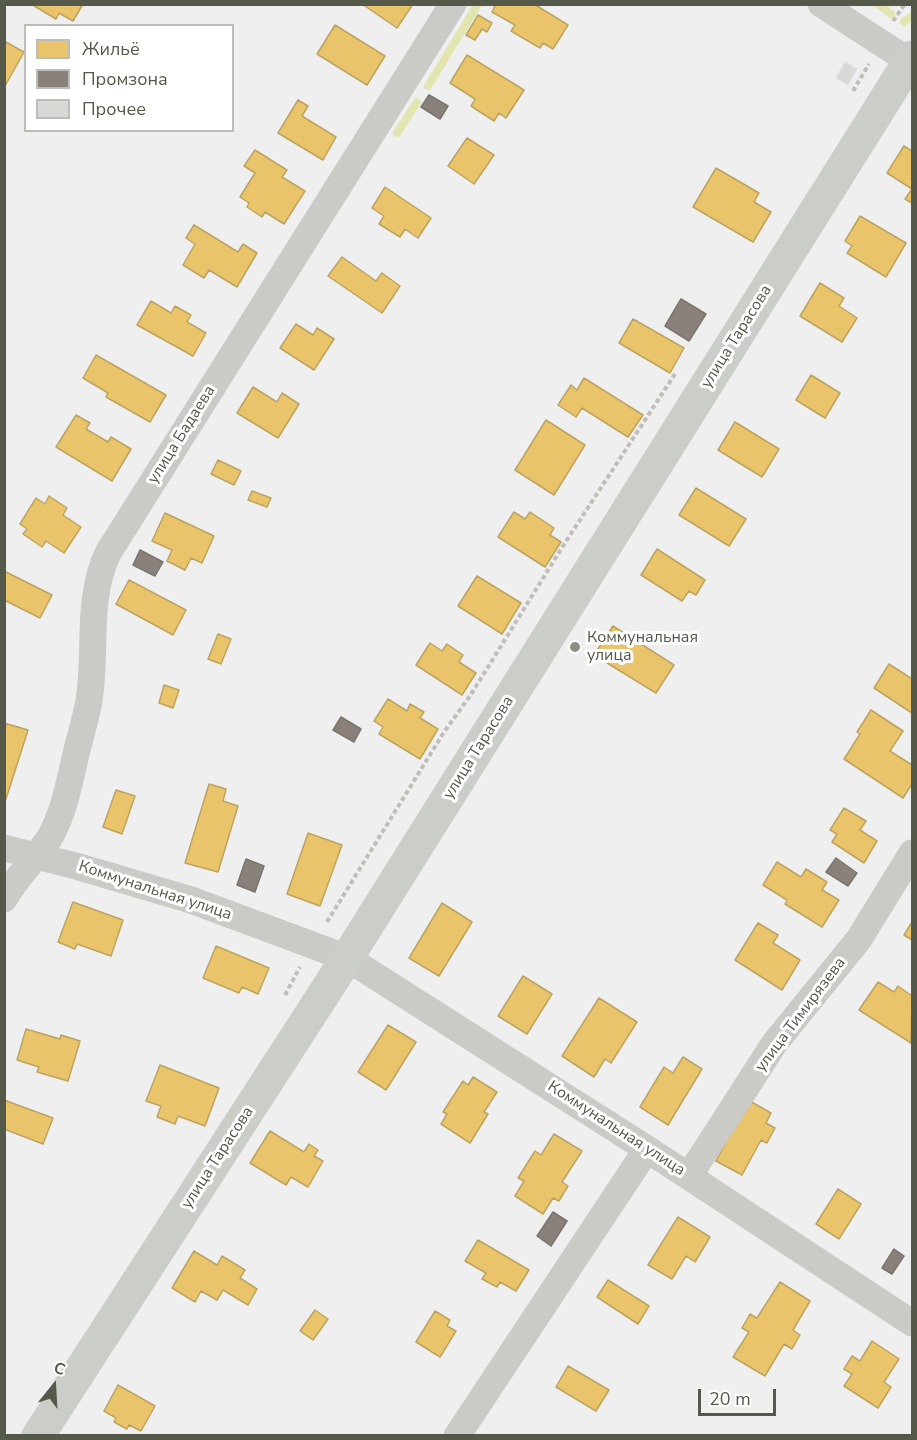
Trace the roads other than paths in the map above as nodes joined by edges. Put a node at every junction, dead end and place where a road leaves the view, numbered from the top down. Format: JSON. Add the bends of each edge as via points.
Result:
{"nodes":[{"id":1,"x":453,"y":4,"type":"edge"},
{"id":2,"x":820,"y":4,"type":"edge"},
{"id":3,"x":912,"y":60,"type":"edge"},
{"id":4,"x":4,"y":848,"type":"edge"},
{"id":5,"x":912,"y":853,"type":"edge"},
{"id":6,"x":36,"y":856,"type":"junction"},
{"id":7,"x":4,"y":899,"type":"edge"},
{"id":8,"x":347,"y":958,"type":"junction"},
{"id":9,"x":647,"y":1149,"type":"junction"},
{"id":10,"x":689,"y":1176,"type":"junction"},
{"id":11,"x":912,"y":1323,"type":"edge"},
{"id":12,"x":38,"y":1436,"type":"edge"},
{"id":13,"x":457,"y":1436,"type":"edge"}],
"edges":[{"from":1,"to":6,"type":"street","name":"улица Бадаева","via":[[99,571],[89,700],[56,825]]},
{"from":2,"to":3,"type":"street"},
{"from":3,"to":8,"type":"street","name":"улица Тарасова"},
{"from":4,"to":6,"type":"street","name":"Коммунальная улица"},
{"from":5,"to":10,"type":"street","name":"улица Тимирязева","via":[[859,939],[774,1044]]},
{"from":6,"to":7,"type":"street","name":"улица Бадаева"},
{"from":6,"to":8,"type":"street","name":"Коммунальная улица","via":[[191,900]]},
{"from":8,"to":9,"type":"street","name":"Коммунальная улица"},
{"from":8,"to":12,"type":"street","name":"улица Тарасова"},
{"from":9,"to":10,"type":"street","name":"Коммунальная улица"},
{"from":9,"to":13,"type":"street"},
{"from":10,"to":11,"type":"street","name":"Коммунальная улица"}]}
